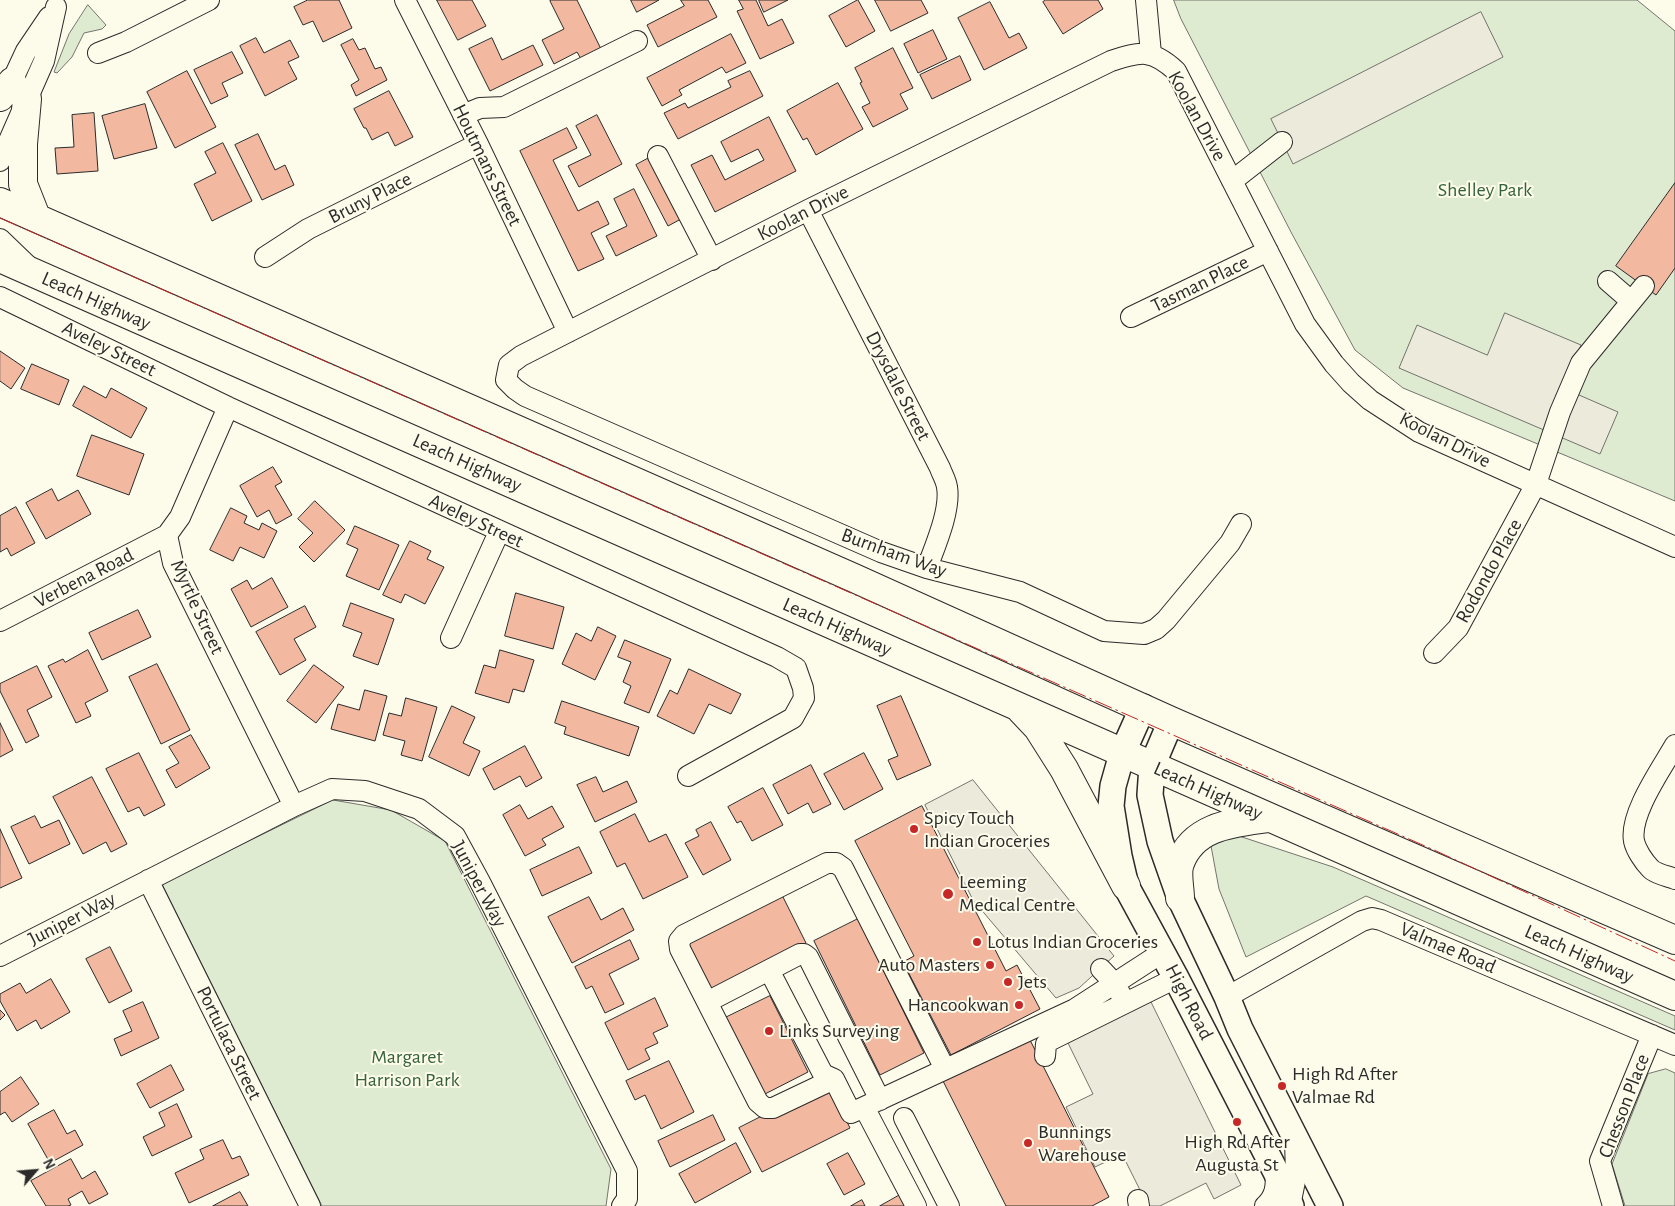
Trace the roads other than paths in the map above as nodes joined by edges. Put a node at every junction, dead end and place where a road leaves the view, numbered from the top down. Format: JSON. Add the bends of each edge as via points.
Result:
{"nodes":[{"id":1,"x":209,"y":0,"type":"edge"},
{"id":2,"x":405,"y":0,"type":"edge"},
{"id":3,"x":1146,"y":0,"type":"edge"},
{"id":4,"x":58,"y":4,"type":"edge"},
{"id":5,"x":638,"y":41,"type":"dead end"},
{"id":6,"x":98,"y":53,"type":"dead end"},
{"id":7,"x":1151,"y":54,"type":"junction"},
{"id":8,"x":13,"y":93,"type":"edge"},
{"id":9,"x":0,"y":107,"type":"edge"},
{"id":10,"x":463,"y":115,"type":"junction"},
{"id":11,"x":1282,"y":142,"type":"dead end"},
{"id":12,"x":478,"y":144,"type":"junction"},
{"id":13,"x":658,"y":156,"type":"dead end"},
{"id":14,"x":0,"y":161,"type":"edge"},
{"id":15,"x":1232,"y":181,"type":"junction"},
{"id":16,"x":0,"y":202,"type":"edge"},
{"id":17,"x":808,"y":210,"type":"junction"},
{"id":18,"x":36,"y":217,"type":"junction"},
{"id":19,"x":0,"y":239,"type":"edge"},
{"id":20,"x":1268,"y":250,"type":"junction"},
{"id":21,"x":266,"y":257,"type":"dead end"},
{"id":22,"x":0,"y":258,"type":"edge"},
{"id":23,"x":712,"y":260,"type":"junction"},
{"id":24,"x":36,"y":273,"type":"junction"},
{"id":25,"x":1608,"y":281,"type":"dead end"},
{"id":26,"x":0,"y":297,"type":"edge"},
{"id":27,"x":1131,"y":317,"type":"dead end"},
{"id":28,"x":568,"y":332,"type":"junction"},
{"id":29,"x":515,"y":389,"type":"joint"},
{"id":30,"x":228,"y":407,"type":"junction"},
{"id":31,"x":1536,"y":484,"type":"junction"},
{"id":32,"x":1241,"y":524,"type":"dead end"},
{"id":33,"x":499,"y":532,"type":"junction"},
{"id":34,"x":167,"y":535,"type":"junction"},
{"id":35,"x":1675,"y":547,"type":"edge"},
{"id":36,"x":927,"y":568,"type":"junction"},
{"id":37,"x":0,"y":621,"type":"edge"},
{"id":38,"x":452,"y":638,"type":"dead end"},
{"id":39,"x":1434,"y":653,"type":"dead end"},
{"id":40,"x":1018,"y":707,"type":"junction"},
{"id":41,"x":1143,"y":707,"type":"junction"},
{"id":42,"x":1171,"y":721,"type":"junction"},
{"id":43,"x":1675,"y":745,"type":"edge"},
{"id":44,"x":1122,"y":754,"type":"junction"},
{"id":45,"x":1152,"y":766,"type":"junction"},
{"id":46,"x":688,"y":776,"type":"dead end"},
{"id":47,"x":294,"y":806,"type":"junction"},
{"id":48,"x":1269,"y":818,"type":"junction"},
{"id":49,"x":1675,"y":879,"type":"edge"},
{"id":50,"x":148,"y":880,"type":"junction"},
{"id":51,"x":1126,"y":886,"type":"junction"},
{"id":52,"x":1180,"y":898,"type":"junction"},
{"id":53,"x":1675,"y":940,"type":"edge"},
{"id":54,"x":1163,"y":952,"type":"junction"},
{"id":55,"x":0,"y":956,"type":"edge"},
{"id":56,"x":1100,"y":969,"type":"dead end"},
{"id":57,"x":769,"y":970,"type":"junction"},
{"id":58,"x":1176,"y":978,"type":"junction"},
{"id":59,"x":1115,"y":984,"type":"junction"},
{"id":60,"x":1675,"y":996,"type":"edge"},
{"id":61,"x":1227,"y":997,"type":"junction"},
{"id":62,"x":707,"y":1002,"type":"junction"},
{"id":63,"x":1118,"y":1007,"type":"junction"},
{"id":64,"x":1652,"y":1035,"type":"junction"},
{"id":65,"x":1675,"y":1045,"type":"edge"},
{"id":66,"x":1045,"y":1056,"type":"dead end"},
{"id":67,"x":945,"y":1069,"type":"junction"},
{"id":68,"x":834,"y":1079,"type":"junction"},
{"id":69,"x":872,"y":1103,"type":"junction"},
{"id":70,"x":904,"y":1118,"type":"dead end"},
{"id":71,"x":1295,"y":1138,"type":"junction"},
{"id":72,"x":1276,"y":1172,"type":"junction"},
{"id":73,"x":624,"y":1202,"type":"edge"},
{"id":74,"x":310,"y":1206,"type":"edge"},
{"id":75,"x":916,"y":1206,"type":"edge"},
{"id":76,"x":949,"y":1206,"type":"edge"},
{"id":77,"x":1265,"y":1206,"type":"edge"},
{"id":78,"x":1291,"y":1206,"type":"edge"},
{"id":79,"x":1330,"y":1206,"type":"edge"},
{"id":80,"x":1613,"y":1206,"type":"edge"}],
"edges":[{"from":1,"to":6,"type":"street"},
{"from":2,"to":10,"type":"street","name":"Houtmans Street"},
{"from":3,"to":7,"type":"street"},
{"from":4,"to":8,"type":"street","via":[[44,61]]},
{"from":5,"to":10,"type":"street","via":[[504,107],[480,108]]},
{"from":7,"to":15,"type":"street","name":"Koolan Drive","via":[[1164,59],[1176,71]]},
{"from":7,"to":17,"type":"street","name":"Koolan Drive","via":[[1133,54],[1111,61]]},
{"from":8,"to":9,"type":"street"},
{"from":8,"to":14,"type":"street"},
{"from":8,"to":18,"type":"highway","via":[[23,144],[23,184]]},
{"from":10,"to":12,"type":"street","name":"Houtmans Street"},
{"from":11,"to":15,"type":"street"},
{"from":12,"to":21,"type":"street","name":"Bruny Place","via":[[308,229]]},
{"from":12,"to":28,"type":"street","name":"Houtmans Street"},
{"from":13,"to":23,"type":"street"},
{"from":15,"to":20,"type":"street","name":"Koolan Drive"},
{"from":16,"to":18,"type":"highway"},
{"from":17,"to":23,"type":"street","name":"Koolan Drive"},
{"from":17,"to":36,"type":"street","name":"Drysdale Street","via":[[947,485],[942,526]]},
{"from":18,"to":41,"type":"highway"},
{"from":19,"to":24,"type":"street"},
{"from":20,"to":27,"type":"street","name":"Tasman Place"},
{"from":20,"to":31,"type":"street","name":"Koolan Drive","via":[[1305,324],[1334,364],[1370,400],[1419,432]]},
{"from":22,"to":24,"type":"highway","name":"Leach Highway"},
{"from":23,"to":28,"type":"street","name":"Koolan Drive"},
{"from":24,"to":40,"type":"highway","name":"Leach Highway"},
{"from":25,"to":31,"type":"street","name":"Rodondo Place","via":[[1638,293],[1575,368]]},
{"from":26,"to":30,"type":"street","name":"Aveley Street"},
{"from":28,"to":29,"type":"street","name":"Koolan Drive","via":[[509,365],[506,380]]},
{"from":29,"to":36,"type":"street","name":"Burnham Way","via":[[881,552]]},
{"from":30,"to":33,"type":"street","name":"Aveley Street"},
{"from":30,"to":34,"type":"street","name":"Myrtle Street","via":[[180,516]]},
{"from":31,"to":35,"type":"street","name":"Koolan Drive"},
{"from":31,"to":39,"type":"street","name":"Rodondo Place","via":[[1458,628]]},
{"from":32,"to":36,"type":"street","name":"Burnham Way","via":[[1230,543],[1166,620],[1144,634],[1104,631],[1020,592]]},
{"from":33,"to":38,"type":"street"},
{"from":33,"to":46,"type":"street","name":"Aveley Street","via":[[796,668],[804,698],[793,718]]},
{"from":34,"to":37,"type":"street","name":"Verbena Road"},
{"from":34,"to":47,"type":"street","name":"Myrtle Street","via":[[173,563]]},
{"from":40,"to":44,"type":"highway","name":"Leach Highway"},
{"from":40,"to":51,"type":"highway","via":[[1038,728],[1064,769]]},
{"from":41,"to":42,"type":"highway"},
{"from":41,"to":44,"type":"main road","name":"High Road"},
{"from":42,"to":45,"type":"main road","name":"High Road"},
{"from":42,"to":53,"type":"highway"},
{"from":43,"to":49,"type":"street","via":[[1640,808],[1634,841],[1651,870]]},
{"from":44,"to":45,"type":"highway","name":"Leach Highway"},
{"from":44,"to":51,"type":"main road","name":"High Road","via":[[1111,806]]},
{"from":45,"to":48,"type":"highway","name":"Leach Highway"},
{"from":45,"to":52,"type":"main road","name":"High Road","via":[[1150,795],[1160,841]]},
{"from":47,"to":50,"type":"street","name":"Juniper Way"},
{"from":47,"to":73,"type":"street","name":"Juniper Way","via":[[332,789],[366,791],[420,809],[455,836],[627,1172]]},
{"from":48,"to":52,"type":"highway","via":[[1226,824],[1199,836],[1179,864]]},
{"from":48,"to":60,"type":"highway","name":"Leach Highway"},
{"from":50,"to":55,"type":"street","name":"Juniper Way"},
{"from":50,"to":74,"type":"street","name":"Portulaca Street"},
{"from":51,"to":54,"type":"main road","name":"High Road"},
{"from":52,"to":61,"type":"main road","name":"High Road"},
{"from":54,"to":58,"type":"main road","name":"High Road"},
{"from":54,"to":59,"type":"street"},
{"from":56,"to":59,"type":"street"},
{"from":57,"to":62,"type":"street"},
{"from":57,"to":68,"type":"street","via":[[823,1074]]},
{"from":57,"to":69,"type":"street","via":[[800,954],[808,957]]},
{"from":58,"to":63,"type":"street"},
{"from":58,"to":72,"type":"main road","name":"High Road"},
{"from":59,"to":63,"type":"street"},
{"from":59,"to":67,"type":"street","via":[[1069,1002]]},
{"from":61,"to":64,"type":"street","name":"Valmae Road","via":[[1372,918]]},
{"from":61,"to":71,"type":"main road","name":"High Road"},
{"from":62,"to":67,"type":"street","via":[[680,949],[679,941],[684,935],[827,863],[836,863],[843,868]]},
{"from":62,"to":68,"type":"street","via":[[764,1108],[773,1108]]},
{"from":63,"to":66,"type":"street","via":[[1050,1040],[1046,1044]]},
{"from":64,"to":65,"type":"street","name":"Valmae Road"},
{"from":64,"to":80,"type":"street","name":"Chesson Place","via":[[1600,1161]]},
{"from":67,"to":69,"type":"street"},
{"from":68,"to":69,"type":"street","via":[[851,1113]]},
{"from":69,"to":75,"type":"street"},
{"from":70,"to":76,"type":"street"},
{"from":71,"to":78,"type":"street","via":[[1296,1176]]},
{"from":71,"to":79,"type":"main road","name":"High Road"},
{"from":72,"to":77,"type":"street","via":[[1273,1199]]},
{"from":72,"to":78,"type":"main road","name":"High Road"}]}
